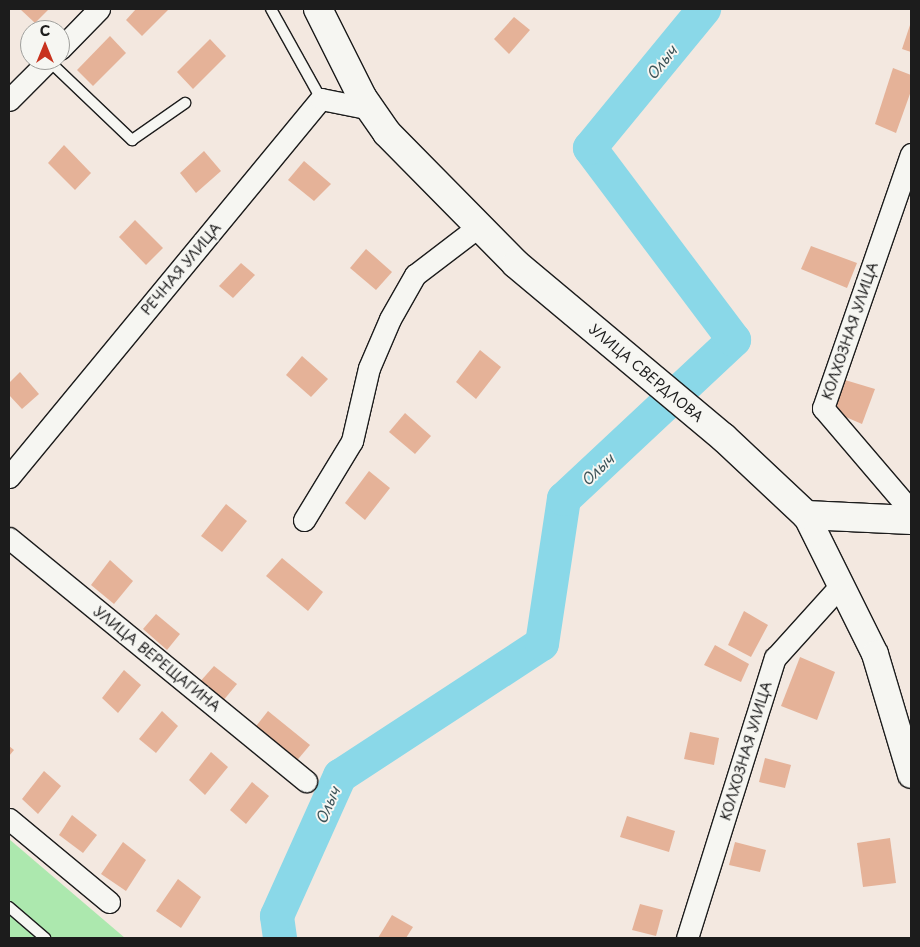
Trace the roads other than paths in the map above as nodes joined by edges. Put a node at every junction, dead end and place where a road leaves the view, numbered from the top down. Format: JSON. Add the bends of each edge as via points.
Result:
{"nodes":[{"id":1,"x":99,"y":9,"type":"edge"},
{"id":2,"x":271,"y":9,"type":"edge"},
{"id":3,"x":318,"y":9,"type":"edge"},
{"id":4,"x":70,"y":39,"type":"edge"},
{"id":5,"x":40,"y":70,"type":"edge"},
{"id":6,"x":65,"y":70,"type":"edge"},
{"id":7,"x":321,"y":99,"type":"junction"},
{"id":8,"x":9,"y":100,"type":"edge"},
{"id":9,"x":185,"y":103,"type":"dead end"},
{"id":10,"x":370,"y":109,"type":"junction"},
{"id":11,"x":911,"y":154,"type":"edge"},
{"id":12,"x":479,"y":226,"type":"junction"},
{"id":13,"x":9,"y":478,"type":"edge"},
{"id":14,"x":911,"y":511,"type":"edge"},
{"id":15,"x":806,"y":515,"type":"junction"},
{"id":16,"x":304,"y":520,"type":"dead end"},
{"id":17,"x":911,"y":520,"type":"edge"},
{"id":18,"x":9,"y":538,"type":"edge"},
{"id":19,"x":841,"y":585,"type":"junction"},
{"id":20,"x":911,"y":775,"type":"edge"},
{"id":21,"x":306,"y":781,"type":"dead end"},
{"id":22,"x":9,"y":819,"type":"edge"},
{"id":23,"x":109,"y":902,"type":"dead end"},
{"id":24,"x":9,"y":907,"type":"edge"},
{"id":25,"x":45,"y":938,"type":"edge"},
{"id":26,"x":687,"y":938,"type":"edge"}],
"edges":[{"from":1,"to":4,"type":"street"},
{"from":2,"to":7,"type":"lane"},
{"from":3,"to":10,"type":"main road","name":"УЛИЦА СВЕРДЛОВА"},
{"from":5,"to":8,"type":"street"},
{"from":6,"to":9,"type":"lane","via":[[132,140]]},
{"from":7,"to":10,"type":"street"},
{"from":7,"to":13,"type":"street","name":"РЕЧНАЯ УЛИЦА"},
{"from":10,"to":12,"type":"main road","name":"УЛИЦА СВЕРДЛОВА","via":[[387,132]]},
{"from":11,"to":14,"type":"street","name":"КОЛХОЗНАЯ УЛИЦА","via":[[823,408]]},
{"from":12,"to":15,"type":"main road","name":"УЛИЦА СВЕРДЛОВА","via":[[516,264],[724,437]]},
{"from":12,"to":16,"type":"street","via":[[415,275],[390,319],[369,368],[352,441]]},
{"from":15,"to":17,"type":"main road"},
{"from":15,"to":19,"type":"street","name":"УЛИЦА СВЕРДЛОВА"},
{"from":18,"to":21,"type":"street","name":"УЛИЦА ВЕРЕЩАГИНА"},
{"from":19,"to":20,"type":"street","name":"УЛИЦА СВЕРДЛОВА","via":[[875,654]]},
{"from":19,"to":26,"type":"street","name":"КОЛХОЗНАЯ УЛИЦА","via":[[775,658]]},
{"from":22,"to":23,"type":"street"},
{"from":24,"to":25,"type":"lane"}]}
